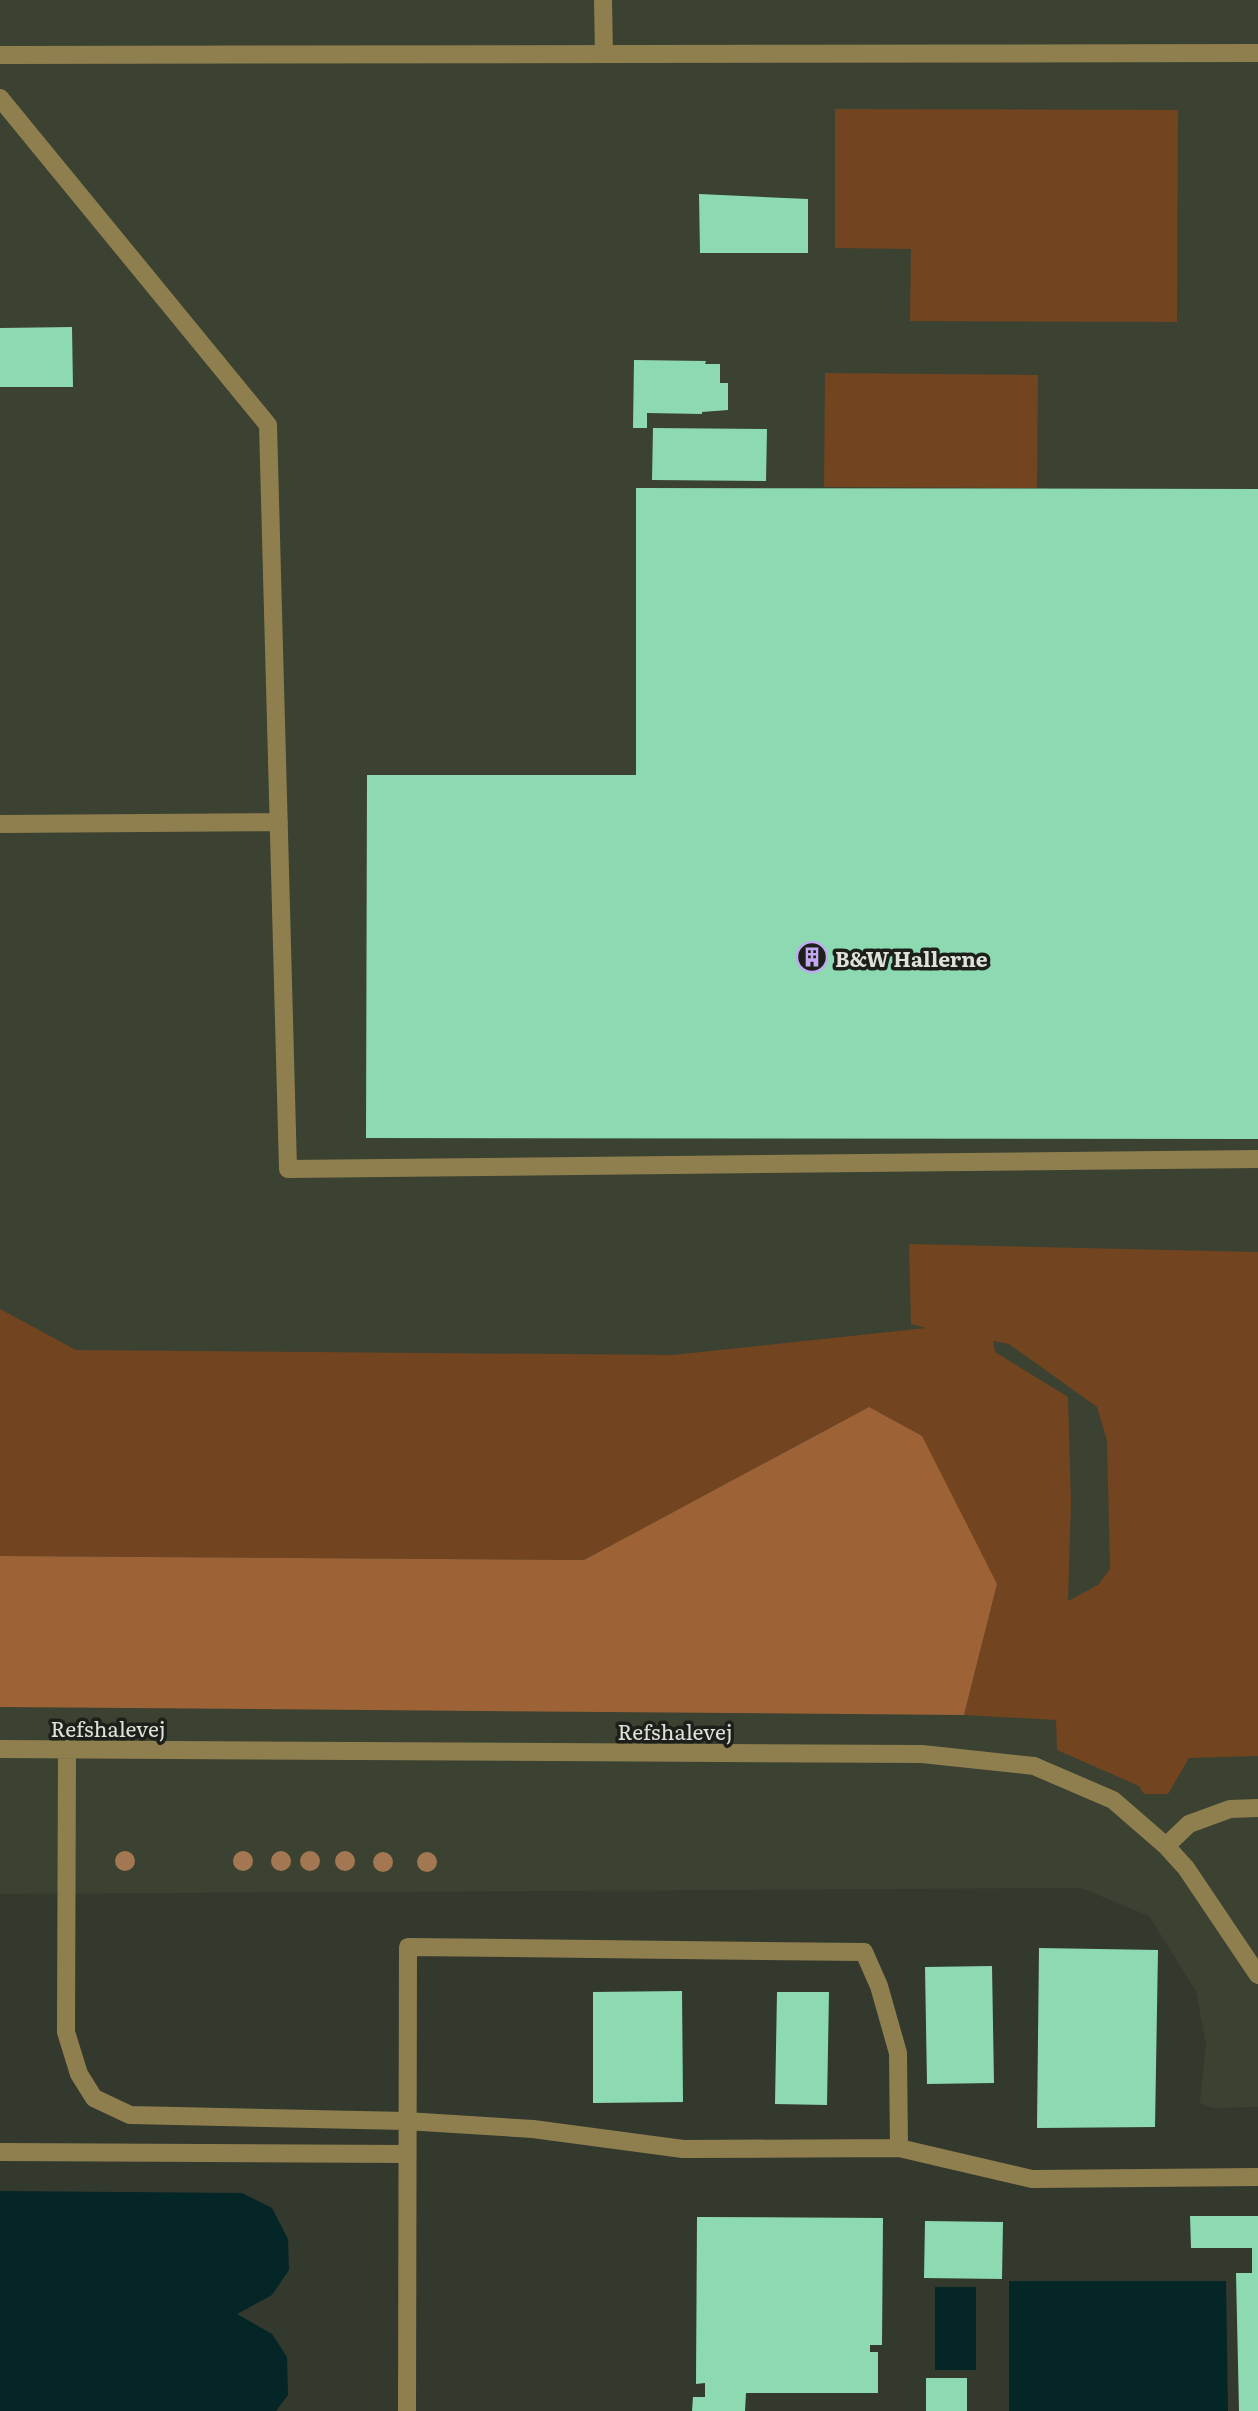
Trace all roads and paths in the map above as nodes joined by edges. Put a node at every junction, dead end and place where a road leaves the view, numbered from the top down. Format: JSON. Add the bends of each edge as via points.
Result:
{"nodes":[{"id":1,"x":603,"y":0,"type":"edge"},
{"id":2,"x":1258,"y":53,"type":"edge"},
{"id":3,"x":604,"y":54,"type":"junction"},
{"id":4,"x":0,"y":55,"type":"edge"},
{"id":5,"x":0,"y":98,"type":"edge"},
{"id":6,"x":279,"y":822,"type":"junction"},
{"id":7,"x":0,"y":824,"type":"edge"},
{"id":8,"x":1258,"y":1159,"type":"edge"},
{"id":9,"x":0,"y":1749,"type":"edge"},
{"id":10,"x":67,"y":1749,"type":"junction"},
{"id":11,"x":1258,"y":1808,"type":"edge"},
{"id":12,"x":1166,"y":1846,"type":"junction"},
{"id":13,"x":1258,"y":1975,"type":"edge"},
{"id":14,"x":406,"y":2121,"type":"junction"},
{"id":15,"x":899,"y":2148,"type":"junction"},
{"id":16,"x":0,"y":2152,"type":"edge"},
{"id":17,"x":406,"y":2154,"type":"junction"},
{"id":18,"x":1258,"y":2177,"type":"edge"},
{"id":19,"x":407,"y":2411,"type":"edge"}],
"edges":[{"from":1,"to":3,"type":"street"},
{"from":2,"to":3,"type":"street"},
{"from":3,"to":4,"type":"street"},
{"from":5,"to":6,"type":"street","via":[[268,425]]},
{"from":6,"to":7,"type":"street"},
{"from":6,"to":8,"type":"street","via":[[288,1169]]},
{"from":9,"to":10,"type":"street","name":"Refshalevej"},
{"from":10,"to":12,"type":"street","name":"Refshalevej","via":[[922,1754],[1034,1766],[1113,1800]]},
{"from":10,"to":14,"type":"street","via":[[66,2032],[79,2074],[94,2098],[130,2115]]},
{"from":11,"to":12,"type":"street","via":[[1230,1809],[1189,1824]]},
{"from":12,"to":13,"type":"street","name":"Refshalevej","via":[[1186,1868]]},
{"from":14,"to":15,"type":"street","via":[[533,2129],[683,2149]]},
{"from":14,"to":15,"type":"street","via":[[408,1947],[864,1952],[898,2053]]},
{"from":14,"to":17,"type":"street"},
{"from":15,"to":18,"type":"street","via":[[1032,2179]]},
{"from":16,"to":17,"type":"street"},
{"from":17,"to":19,"type":"street"}]}
